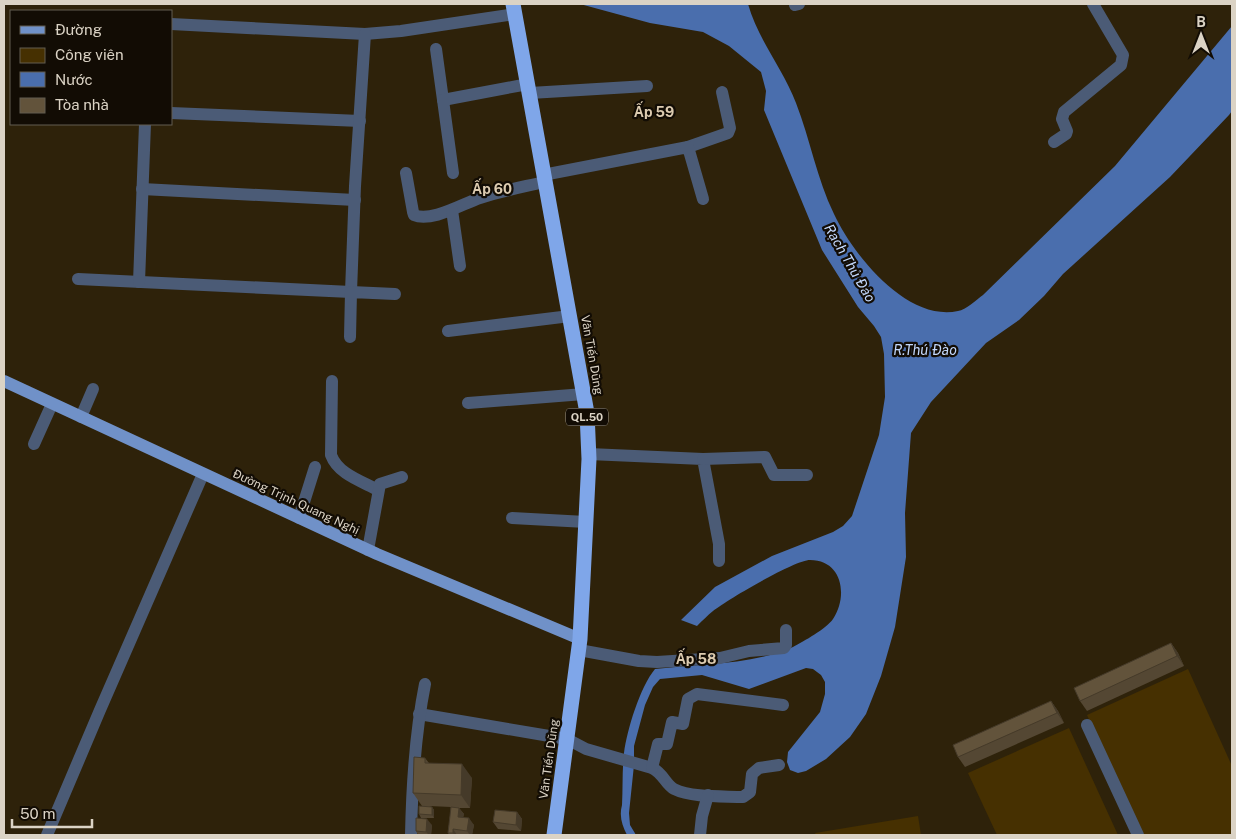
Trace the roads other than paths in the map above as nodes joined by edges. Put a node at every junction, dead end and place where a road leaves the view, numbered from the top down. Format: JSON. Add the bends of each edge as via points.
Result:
{"nodes":[{"id":1,"x":1093,"y":4,"type":"edge"},
{"id":2,"x":514,"y":9,"type":"edge"},
{"id":3,"x":172,"y":24,"type":"edge"},
{"id":4,"x":365,"y":34,"type":"junction"},
{"id":5,"x":436,"y":49,"type":"dead end"},
{"id":6,"x":647,"y":86,"type":"dead end"},
{"id":7,"x":529,"y":88,"type":"junction"},
{"id":8,"x":722,"y":92,"type":"dead end"},
{"id":9,"x":443,"y":100,"type":"junction"},
{"id":10,"x":172,"y":113,"type":"edge"},
{"id":11,"x":360,"y":121,"type":"junction"},
{"id":12,"x":145,"y":125,"type":"edge"},
{"id":13,"x":1054,"y":142,"type":"dead end"},
{"id":14,"x":688,"y":147,"type":"junction"},
{"id":15,"x":406,"y":173,"type":"dead end"},
{"id":16,"x":454,"y":173,"type":"dead end"},
{"id":17,"x":544,"y":178,"type":"junction"},
{"id":18,"x":142,"y":189,"type":"junction"},
{"id":19,"x":703,"y":199,"type":"dead end"},
{"id":20,"x":355,"y":200,"type":"junction"},
{"id":21,"x":452,"y":210,"type":"junction"},
{"id":22,"x":460,"y":266,"type":"dead end"},
{"id":23,"x":78,"y":279,"type":"dead end"},
{"id":24,"x":139,"y":282,"type":"junction"},
{"id":25,"x":351,"y":292,"type":"junction"},
{"id":26,"x":395,"y":294,"type":"dead end"},
{"id":27,"x":570,"y":316,"type":"junction"},
{"id":28,"x":448,"y":331,"type":"dead end"},
{"id":29,"x":350,"y":337,"type":"dead end"},
{"id":30,"x":4,"y":381,"type":"edge"},
{"id":31,"x":332,"y":381,"type":"dead end"},
{"id":32,"x":93,"y":389,"type":"dead end"},
{"id":33,"x":584,"y":394,"type":"junction"},
{"id":34,"x":468,"y":403,"type":"dead end"},
{"id":35,"x":52,"y":404,"type":"junction"},
{"id":36,"x":81,"y":417,"type":"junction"},
{"id":37,"x":34,"y":444,"type":"dead end"},
{"id":38,"x":589,"y":454,"type":"junction"},
{"id":39,"x":703,"y":459,"type":"junction"},
{"id":40,"x":315,"y":467,"type":"dead end"},
{"id":41,"x":203,"y":474,"type":"junction"},
{"id":42,"x":807,"y":475,"type":"dead end"},
{"id":43,"x":402,"y":477,"type":"dead end"},
{"id":44,"x":378,"y":490,"type":"junction"},
{"id":45,"x":299,"y":518,"type":"junction"},
{"id":46,"x":512,"y":518,"type":"dead end"},
{"id":47,"x":586,"y":522,"type":"junction"},
{"id":48,"x":368,"y":550,"type":"junction"},
{"id":49,"x":720,"y":561,"type":"dead end"},
{"id":50,"x":786,"y":630,"type":"dead end"},
{"id":51,"x":580,"y":645,"type":"junction"},
{"id":52,"x":425,"y":684,"type":"dead end"},
{"id":53,"x":783,"y":705,"type":"dead end"},
{"id":54,"x":418,"y":714,"type":"junction"},
{"id":55,"x":1088,"y":725,"type":"dead end"},
{"id":56,"x":567,"y":739,"type":"junction"},
{"id":57,"x":778,"y":765,"type":"dead end"},
{"id":58,"x":652,"y":768,"type":"junction"},
{"id":59,"x":708,"y":795,"type":"junction"},
{"id":60,"x":47,"y":835,"type":"edge"},
{"id":61,"x":410,"y":835,"type":"edge"},
{"id":62,"x":554,"y":835,"type":"edge"},
{"id":63,"x":700,"y":835,"type":"edge"},
{"id":64,"x":1138,"y":835,"type":"edge"}],
"edges":[{"from":1,"to":13,"type":"street","via":[[1123,55],[1123,61],[1064,112],[1062,119],[1067,131]]},
{"from":2,"to":4,"type":"street","via":[[401,31]]},
{"from":2,"to":7,"type":"highway","name":"Văn Tiến Dũng","number":"QL.50"},
{"from":3,"to":4,"type":"street"},
{"from":4,"to":11,"type":"street"},
{"from":5,"to":9,"type":"street"},
{"from":6,"to":7,"type":"street"},
{"from":7,"to":9,"type":"street"},
{"from":7,"to":17,"type":"highway","name":"Văn Tiến Dũng","number":"QL.50"},
{"from":8,"to":14,"type":"street","via":[[730,128],[728,133]]},
{"from":9,"to":16,"type":"street"},
{"from":10,"to":11,"type":"street"},
{"from":11,"to":20,"type":"street"},
{"from":12,"to":18,"type":"street"},
{"from":14,"to":17,"type":"street"},
{"from":14,"to":19,"type":"street"},
{"from":15,"to":21,"type":"street","via":[[414,215],[422,217]]},
{"from":17,"to":21,"type":"street","via":[[478,198]]},
{"from":17,"to":27,"type":"highway","name":"Văn Tiến Dũng","number":"QL.50"},
{"from":18,"to":20,"type":"street"},
{"from":18,"to":24,"type":"street"},
{"from":20,"to":25,"type":"street"},
{"from":21,"to":22,"type":"street"},
{"from":23,"to":24,"type":"street"},
{"from":24,"to":25,"type":"street"},
{"from":25,"to":26,"type":"street"},
{"from":25,"to":29,"type":"street"},
{"from":27,"to":28,"type":"street"},
{"from":27,"to":33,"type":"highway","name":"Văn Tiến Dũng","number":"QL.50"},
{"from":30,"to":35,"type":"main road","name":"Đường Trịnh Quang Nghị"},
{"from":31,"to":44,"type":"street","via":[[332,455],[335,464],[340,470]]},
{"from":32,"to":36,"type":"street"},
{"from":33,"to":34,"type":"street"},
{"from":33,"to":38,"type":"highway","name":"Văn Tiến Dũng","number":"QL.50"},
{"from":35,"to":36,"type":"main road","name":"Đường Trịnh Quang Nghị"},
{"from":35,"to":37,"type":"street"},
{"from":36,"to":41,"type":"main road","name":"Đường Trịnh Quang Nghị"},
{"from":38,"to":39,"type":"street"},
{"from":38,"to":47,"type":"highway","name":"Văn Tiến Dũng","number":"QL.50"},
{"from":39,"to":42,"type":"street","via":[[764,456],[774,475]]},
{"from":39,"to":49,"type":"street"},
{"from":40,"to":45,"type":"street"},
{"from":41,"to":45,"type":"main road","name":"Đường Trịnh Quang Nghị"},
{"from":41,"to":60,"type":"street"},
{"from":43,"to":44,"type":"street","via":[[380,484]]},
{"from":44,"to":48,"type":"street"},
{"from":45,"to":48,"type":"main road","name":"Đường Trịnh Quang Nghị"},
{"from":46,"to":47,"type":"street"},
{"from":47,"to":51,"type":"highway","name":"Văn Tiến Dũng","number":"QL.50"},
{"from":48,"to":51,"type":"main road","name":"Đường Trịnh Quang Nghị"},
{"from":50,"to":51,"type":"street","via":[[784,648],[720,658],[639,661]]},
{"from":51,"to":56,"type":"highway","name":"Văn Tiến Dũng","number":"QL.50"},
{"from":52,"to":54,"type":"street"},
{"from":53,"to":58,"type":"street","via":[[697,694],[688,699],[684,724],[672,722],[667,744],[656,747]]},
{"from":54,"to":56,"type":"street"},
{"from":54,"to":61,"type":"street"},
{"from":55,"to":64,"type":"street"},
{"from":56,"to":58,"type":"street","via":[[586,749]]},
{"from":56,"to":62,"type":"highway","name":"Văn Tiến Dũng","number":"QL.50"},
{"from":57,"to":59,"type":"street","via":[[759,768],[752,774],[750,792],[743,797]]},
{"from":58,"to":59,"type":"street","via":[[673,788]]},
{"from":59,"to":63,"type":"street"}]}
